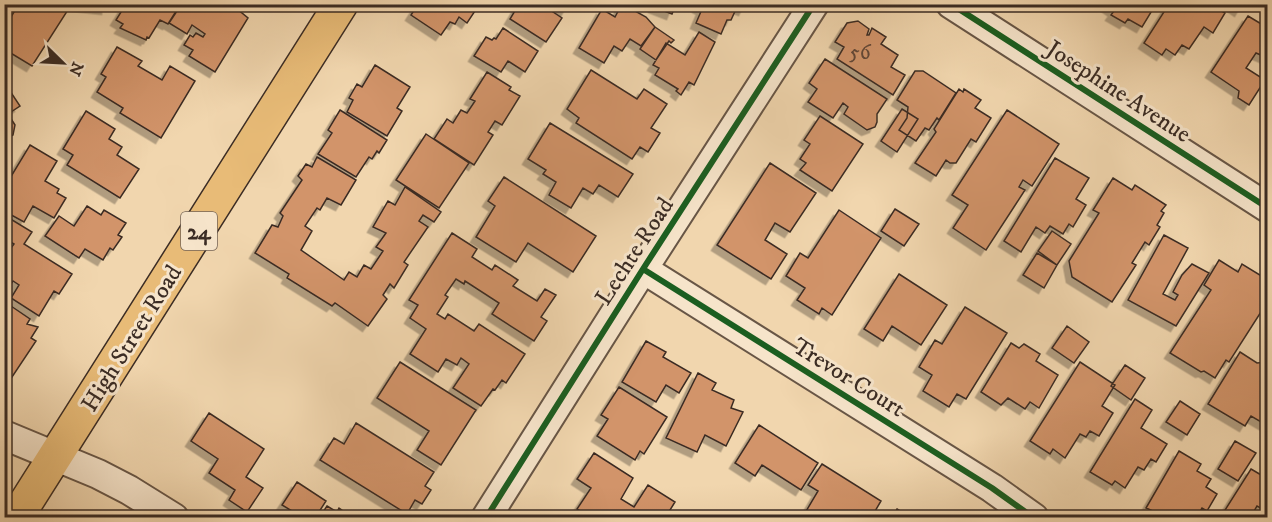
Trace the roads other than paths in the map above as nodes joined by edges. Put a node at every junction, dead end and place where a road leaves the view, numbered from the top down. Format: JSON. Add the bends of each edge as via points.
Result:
{"nodes":[{"id":1,"x":341,"y":4,"type":"edge"},
{"id":2,"x":814,"y":4,"type":"edge"},
{"id":3,"x":951,"y":4,"type":"edge"},
{"id":4,"x":1268,"y":208,"type":"edge"},
{"id":5,"x":643,"y":268,"type":"junction"},
{"id":6,"x":4,"y":435,"type":"edge"},
{"id":7,"x":56,"y":456,"type":"junction"},
{"id":8,"x":16,"y":518,"type":"edge"},
{"id":9,"x":174,"y":518,"type":"edge"},
{"id":10,"x":486,"y":518,"type":"edge"},
{"id":11,"x":1034,"y":518,"type":"edge"}],
"edges":[{"from":1,"to":7,"type":"main road","name":"High Street Road","number":"24"},
{"from":2,"to":5,"type":"street","name":"Lechte Road"},
{"from":3,"to":4,"type":"street","name":"Josephine Avenue"},
{"from":5,"to":10,"type":"street","name":"Lechte Road"},
{"from":5,"to":11,"type":"street","name":"Trevor Court"},
{"from":6,"to":7,"type":"street"},
{"from":7,"to":8,"type":"main road","name":"High Street Road","number":"24"},
{"from":7,"to":9,"type":"street","via":[[129,490]]}]}
